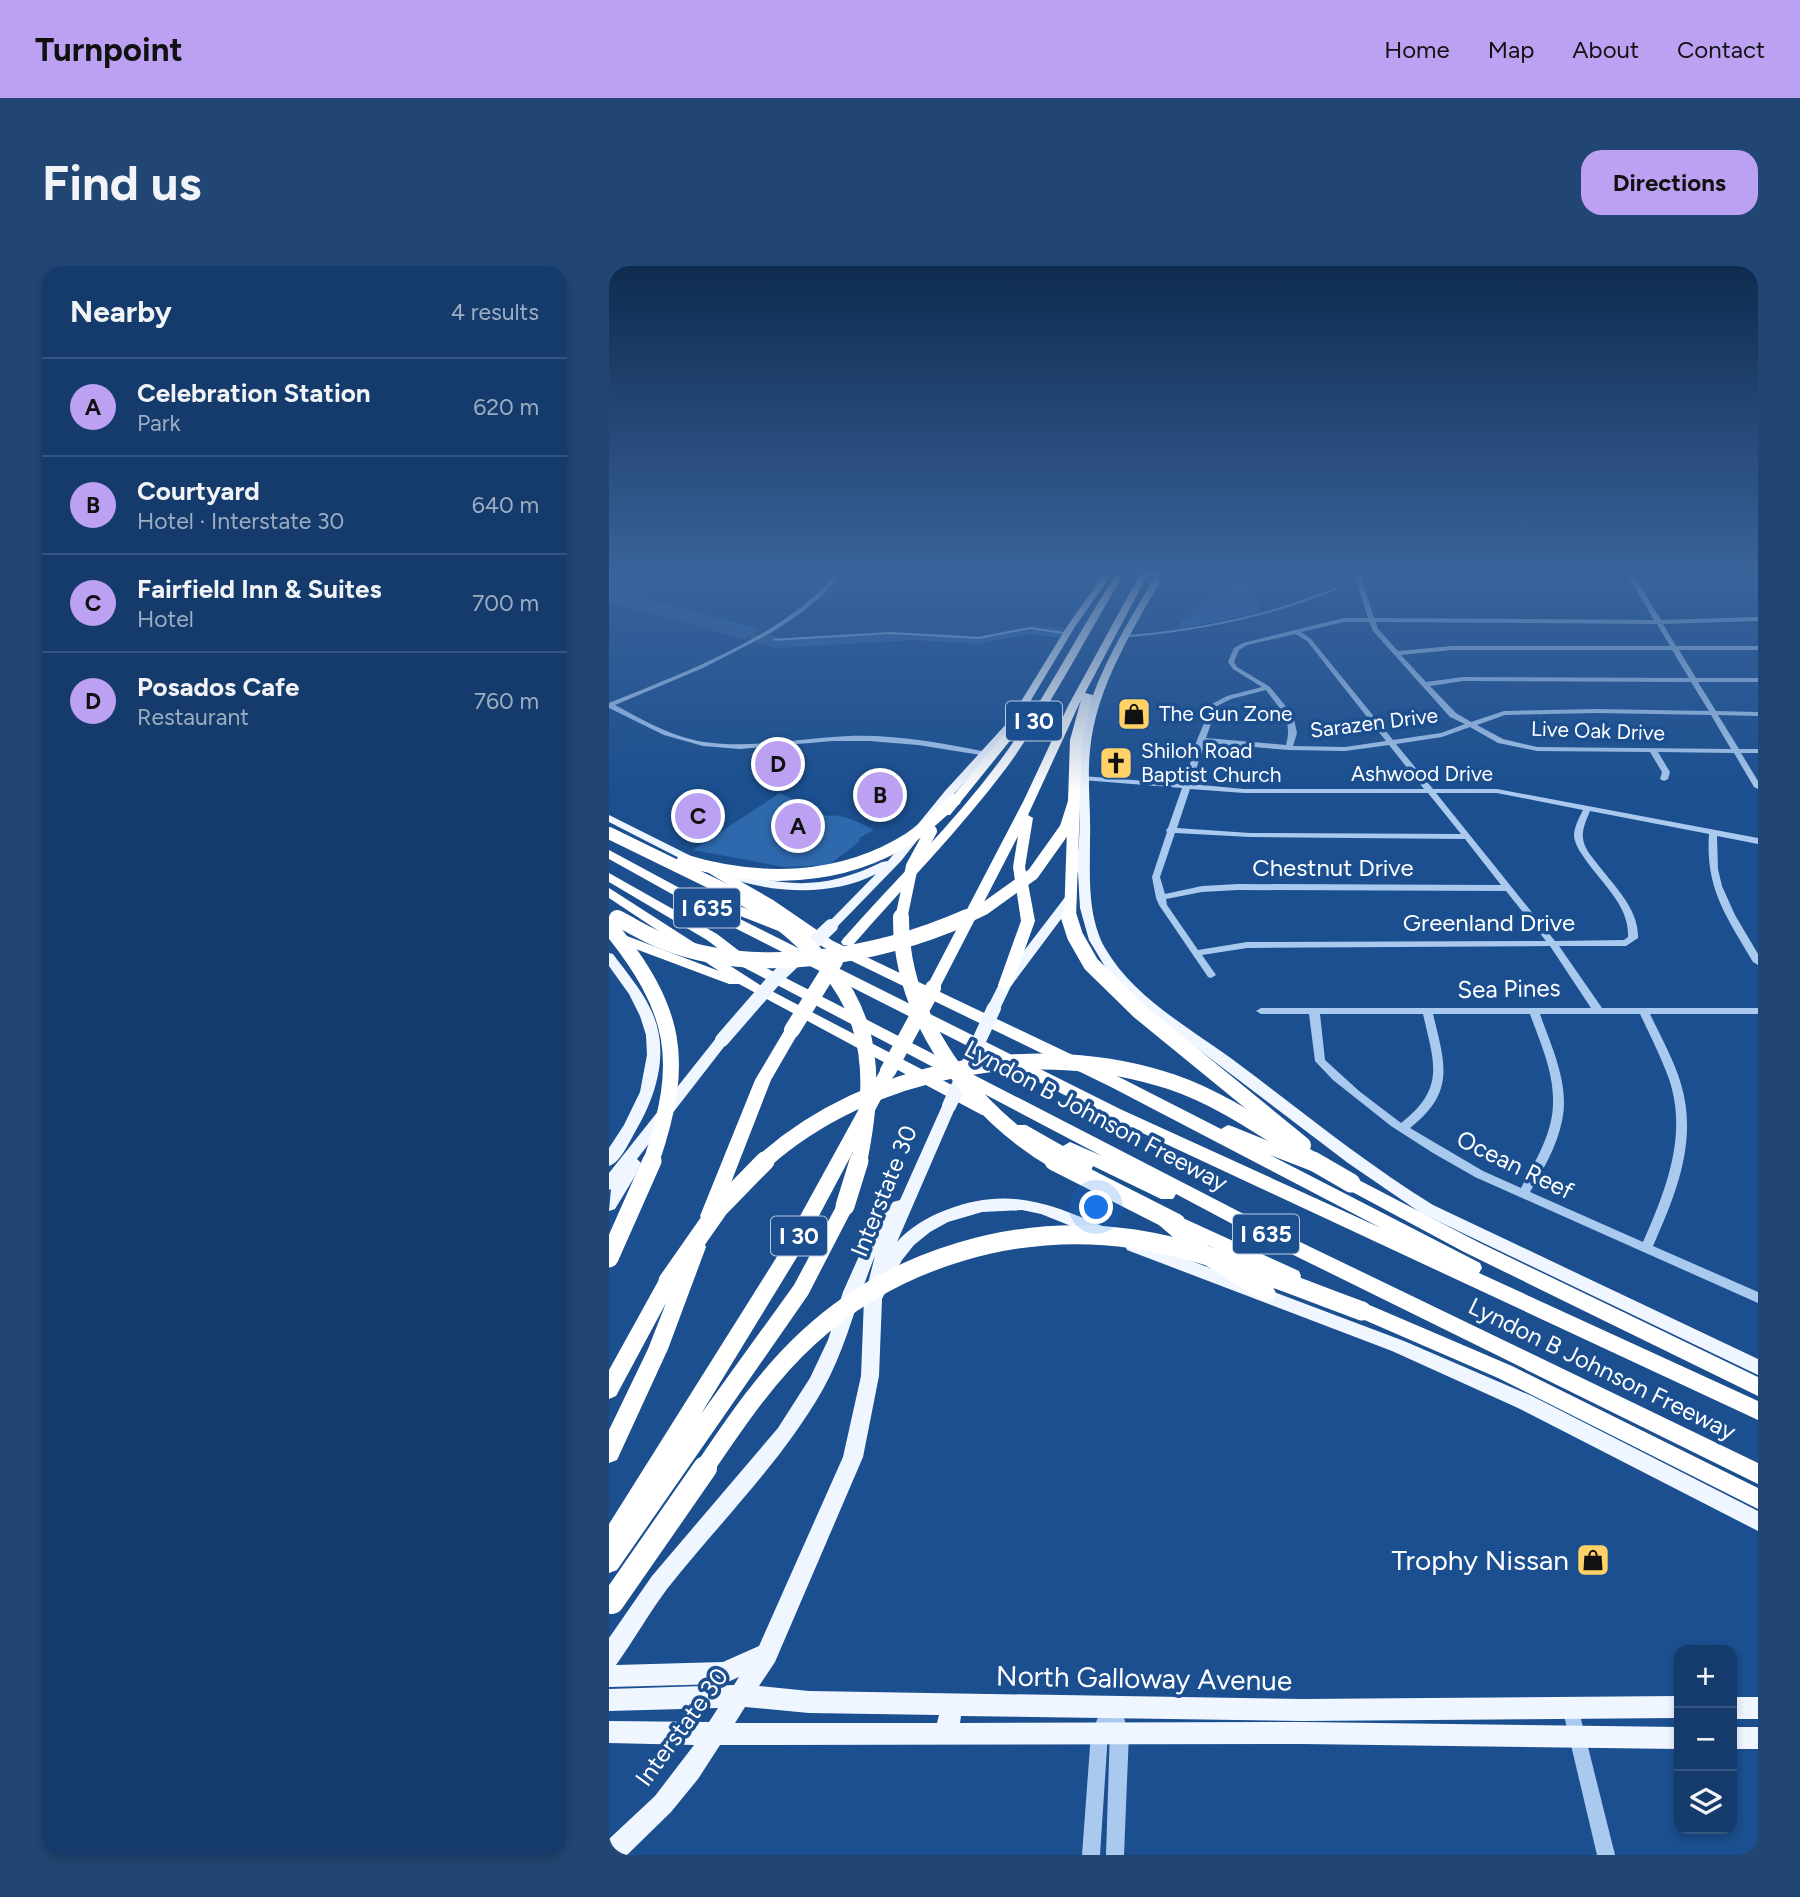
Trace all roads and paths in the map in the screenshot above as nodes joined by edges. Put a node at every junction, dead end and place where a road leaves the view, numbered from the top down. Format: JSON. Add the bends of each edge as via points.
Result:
{"nodes":[{"id":1,"x":739,"y":645,"type":"edge"},
{"id":2,"x":1061,"y":645,"type":"edge"},
{"id":3,"x":1069,"y":645,"type":"edge"},
{"id":4,"x":1079,"y":645,"type":"edge"},
{"id":5,"x":1105,"y":645,"type":"edge"},
{"id":6,"x":1111,"y":645,"type":"edge"},
{"id":7,"x":1125,"y":645,"type":"edge"},
{"id":8,"x":1244,"y":645,"type":"edge"},
{"id":9,"x":1313,"y":645,"type":"edge"},
{"id":10,"x":1390,"y":645,"type":"edge"},
{"id":11,"x":1672,"y":645,"type":"edge"},
{"id":12,"x":1758,"y":648,"type":"edge"},
{"id":13,"x":1675,"y":650,"type":"junction"},
{"id":14,"x":1398,"y":653,"type":"junction"},
{"id":15,"x":1694,"y":680,"type":"junction"},
{"id":16,"x":1758,"y":680,"type":"edge"},
{"id":17,"x":1426,"y":684,"type":"junction"},
{"id":18,"x":1268,"y":688,"type":"junction"},
{"id":19,"x":611,"y":708,"type":"edge"},
{"id":20,"x":1713,"y":714,"type":"junction"},
{"id":21,"x":1758,"y":714,"type":"edge"},
{"id":22,"x":1472,"y":724,"type":"junction"},
{"id":23,"x":1201,"y":740,"type":"junction"},
{"id":24,"x":1390,"y":743,"type":"junction"},
{"id":25,"x":1289,"y":748,"type":"junction"},
{"id":26,"x":1653,"y":751,"type":"junction"},
{"id":27,"x":1737,"y":751,"type":"junction"},
{"id":28,"x":1758,"y":751,"type":"edge"},
{"id":29,"x":986,"y":756,"type":"junction"},
{"id":30,"x":1082,"y":778,"type":"junction"},
{"id":31,"x":1664,"y":779,"type":"dead end"},
{"id":32,"x":1185,"y":787,"type":"junction"},
{"id":33,"x":1758,"y":787,"type":"edge"},
{"id":34,"x":1429,"y":790,"type":"junction"},
{"id":35,"x":1033,"y":794,"type":"junction"},
{"id":36,"x":955,"y":800,"type":"junction"},
{"id":37,"x":1073,"y":800,"type":"junction"},
{"id":38,"x":1588,"y":808,"type":"junction"},
{"id":39,"x":609,"y":818,"type":"edge"},
{"id":40,"x":1170,"y":830,"type":"junction"},
{"id":41,"x":1713,"y":832,"type":"junction"},
{"id":42,"x":613,"y":834,"type":"edge"},
{"id":43,"x":1467,"y":836,"type":"junction"},
{"id":44,"x":1758,"y":841,"type":"edge"},
{"id":45,"x":905,"y":850,"type":"junction"},
{"id":46,"x":609,"y":854,"type":"edge"},
{"id":47,"x":1084,"y":863,"type":"junction"},
{"id":48,"x":700,"y":864,"type":"junction"},
{"id":49,"x":609,"y":877,"type":"edge"},
{"id":50,"x":669,"y":887,"type":"junction"},
{"id":51,"x":1507,"y":888,"type":"junction"},
{"id":52,"x":609,"y":892,"type":"edge"},
{"id":53,"x":1160,"y":898,"type":"junction"},
{"id":54,"x":612,"y":918,"type":"edge"},
{"id":55,"x":609,"y":933,"type":"edge"},
{"id":56,"x":828,"y":944,"type":"junction"},
{"id":57,"x":1554,"y":945,"type":"junction"},
{"id":58,"x":1195,"y":953,"type":"junction"},
{"id":59,"x":609,"y":957,"type":"edge"},
{"id":60,"x":1758,"y":962,"type":"edge"},
{"id":61,"x":1211,"y":975,"type":"dead end"},
{"id":62,"x":1005,"y":985,"type":"junction"},
{"id":63,"x":755,"y":988,"type":"junction"},
{"id":64,"x":1314,"y":1010,"type":"junction"},
{"id":65,"x":1533,"y":1010,"type":"junction"},
{"id":66,"x":1598,"y":1010,"type":"junction"},
{"id":67,"x":1643,"y":1010,"type":"junction"},
{"id":68,"x":1261,"y":1011,"type":"dead end"},
{"id":69,"x":1427,"y":1011,"type":"junction"},
{"id":70,"x":1758,"y":1011,"type":"edge"},
{"id":71,"x":1138,"y":1094,"type":"junction"},
{"id":72,"x":1001,"y":1117,"type":"junction"},
{"id":73,"x":1402,"y":1128,"type":"junction"},
{"id":74,"x":635,"y":1151,"type":"junction"},
{"id":75,"x":609,"y":1160,"type":"edge"},
{"id":76,"x":1352,"y":1182,"type":"junction"},
{"id":77,"x":609,"y":1184,"type":"edge"},
{"id":78,"x":912,"y":1190,"type":"junction"},
{"id":79,"x":1524,"y":1194,"type":"junction"},
{"id":80,"x":609,"y":1205,"type":"edge"},
{"id":81,"x":1427,"y":1209,"type":"junction"},
{"id":82,"x":1261,"y":1231,"type":"junction"},
{"id":83,"x":1646,"y":1249,"type":"junction"},
{"id":84,"x":609,"y":1258,"type":"edge"},
{"id":85,"x":1266,"y":1293,"type":"junction"},
{"id":86,"x":1506,"y":1293,"type":"junction"},
{"id":87,"x":1758,"y":1298,"type":"edge"},
{"id":88,"x":873,"y":1299,"type":"junction"},
{"id":89,"x":1362,"y":1311,"type":"junction"},
{"id":90,"x":1758,"y":1367,"type":"edge"},
{"id":91,"x":1758,"y":1387,"type":"edge"},
{"id":92,"x":609,"y":1390,"type":"edge"},
{"id":93,"x":1758,"y":1411,"type":"edge"},
{"id":94,"x":609,"y":1452,"type":"edge"},
{"id":95,"x":1758,"y":1474,"type":"edge"},
{"id":96,"x":1758,"y":1499,"type":"edge"},
{"id":97,"x":1758,"y":1521,"type":"edge"},
{"id":98,"x":609,"y":1545,"type":"edge"},
{"id":99,"x":609,"y":1563,"type":"edge"},
{"id":100,"x":611,"y":1605,"type":"edge"},
{"id":101,"x":768,"y":1654,"type":"junction"},
{"id":102,"x":612,"y":1669,"type":"edge"},
{"id":103,"x":741,"y":1696,"type":"junction"},
{"id":104,"x":613,"y":1700,"type":"edge"},
{"id":105,"x":952,"y":1705,"type":"junction"},
{"id":106,"x":1112,"y":1706,"type":"junction"},
{"id":107,"x":1570,"y":1707,"type":"junction"},
{"id":108,"x":1674,"y":1707,"type":"edge"},
{"id":109,"x":1737,"y":1708,"type":"edge"},
{"id":110,"x":1758,"y":1708,"type":"edge"},
{"id":111,"x":609,"y":1732,"type":"edge"},
{"id":112,"x":714,"y":1733,"type":"junction"},
{"id":113,"x":1110,"y":1733,"type":"junction"},
{"id":114,"x":946,"y":1735,"type":"junction"},
{"id":115,"x":1579,"y":1738,"type":"junction"},
{"id":116,"x":1674,"y":1738,"type":"edge"},
{"id":117,"x":1737,"y":1738,"type":"edge"},
{"id":118,"x":1758,"y":1738,"type":"edge"},
{"id":119,"x":610,"y":1855,"type":"edge"},
{"id":120,"x":1091,"y":1855,"type":"edge"},
{"id":121,"x":1115,"y":1855,"type":"edge"},
{"id":122,"x":1606,"y":1855,"type":"edge"}],
"edges":[{"from":1,"to":19,"type":"street"},
{"from":2,"to":29,"type":"main road","via":[[1022,710]]},
{"from":3,"to":29,"type":"highway","via":[[1034,703]]},
{"from":4,"to":94,"type":"highway","number":"I 30","bridge":true,"via":[[1003,765],[848,942],[792,1030],[763,1080],[658,1349]]},
{"from":5,"to":35,"type":"highway","number":"I 30"},
{"from":6,"to":37,"type":"highway","via":[[1084,705],[1076,740]]},
{"from":7,"to":30,"type":"main road","name":"Interstate 30","via":[[1092,711]]},
{"from":8,"to":18,"type":"street","via":[[1231,662]]},
{"from":9,"to":24,"type":"street"},
{"from":10,"to":14,"type":"street","name":"Live Oak Drive"},
{"from":11,"to":13,"type":"street"},
{"from":12,"to":13,"type":"street"},
{"from":13,"to":14,"type":"street","via":[[1465,648]]},
{"from":13,"to":15,"type":"street"},
{"from":14,"to":17,"type":"street","name":"Live Oak Drive"},
{"from":15,"to":16,"type":"street"},
{"from":15,"to":17,"type":"street","via":[[1463,679]]},
{"from":15,"to":20,"type":"street"},
{"from":17,"to":22,"type":"street","name":"Live Oak Drive","via":[[1446,708]]},
{"from":18,"to":23,"type":"street","via":[[1229,696],[1214,705]]},
{"from":18,"to":25,"type":"street","via":[[1294,725]]},
{"from":19,"to":29,"type":"street","via":[[675,736],[712,745],[768,746],[850,738]]},
{"from":20,"to":21,"type":"street","name":"Sarazen Drive"},
{"from":20,"to":22,"type":"street","name":"Sarazen Drive","via":[[1517,712]]},
{"from":20,"to":27,"type":"street"},
{"from":22,"to":24,"type":"street","name":"Sarazen Drive","via":[[1442,735]]},
{"from":22,"to":26,"type":"street","name":"Live Oak Drive","via":[[1501,741],[1528,747]]},
{"from":23,"to":25,"type":"street","name":"Sarazen Drive"},
{"from":23,"to":32,"type":"street"},
{"from":24,"to":25,"type":"street","name":"Sarazen Drive","via":[[1345,749]]},
{"from":24,"to":34,"type":"street"},
{"from":26,"to":27,"type":"street","name":"Live Oak Drive"},
{"from":26,"to":31,"type":"street"},
{"from":27,"to":28,"type":"street","name":"Live Oak Drive"},
{"from":27,"to":33,"type":"street"},
{"from":29,"to":36,"type":"highway"},
{"from":29,"to":45,"type":"main road"},
{"from":30,"to":32,"type":"street","name":"Ashwood Drive"},
{"from":30,"to":47,"type":"main road","name":"Interstate 30"},
{"from":32,"to":34,"type":"street","name":"Ashwood Drive","via":[[1244,792]]},
{"from":32,"to":40,"type":"street"},
{"from":34,"to":38,"type":"street","name":"Ashwood Drive","via":[[1497,791]]},
{"from":34,"to":43,"type":"street"},
{"from":35,"to":62,"type":"highway","via":[[1020,867],[1028,921]]},
{"from":35,"to":98,"type":"highway","number":"I 30","bridge":true,"via":[[790,1252]]},
{"from":36,"to":42,"type":"highway","bridge":true,"via":[[892,848],[854,863],[799,874],[757,876],[716,871]]},
{"from":36,"to":89,"type":"highway","bridge":true,"via":[[913,860],[905,878],[899,926],[911,980],[934,1039],[972,1095],[1012,1131],[1075,1174]]},
{"from":37,"to":54,"type":"highway","bridge":true,"via":[[1065,829],[1039,869],[996,903],[929,934],[865,950],[802,958],[723,956],[654,938]]},
{"from":37,"to":76,"type":"highway","bridge":true,"via":[[1068,913],[1091,964],[1120,995],[1242,1097]]},
{"from":38,"to":41,"type":"street","name":"Ashwood Drive"},
{"from":38,"to":57,"type":"street","name":"Greenland Drive","via":[[1579,829],[1581,847],[1621,901],[1635,935],[1626,943]]},
{"from":39,"to":48,"type":"main road"},
{"from":40,"to":43,"type":"street"},
{"from":40,"to":53,"type":"street","via":[[1156,877]]},
{"from":41,"to":44,"type":"street","name":"Ashwood Drive"},
{"from":41,"to":60,"type":"street","via":[[1712,873]]},
{"from":42,"to":99,"type":"highway","bridge":true,"via":[[748,902],[797,933],[849,999],[869,1054],[872,1083],[869,1126],[858,1171],[811,1273]]},
{"from":43,"to":51,"type":"street"},
{"from":45,"to":48,"type":"main road","via":[[865,874],[810,887],[757,883]]},
{"from":45,"to":74,"type":"main road","bridge":true,"via":[[775,979]]},
{"from":46,"to":50,"type":"highway","name":"Lyndon B Johnson Freeway","number":"I 635"},
{"from":47,"to":62,"type":"main road","name":"Interstate 30","via":[[1063,913]]},
{"from":47,"to":81,"type":"main road","via":[[1091,933],[1100,952],[1126,983],[1302,1122],[1389,1187]]},
{"from":48,"to":56,"type":"highway"},
{"from":49,"to":82,"type":"highway","name":"Lyndon B Johnson Freeway","number":"I 635","via":[[712,937],[745,963]]},
{"from":50,"to":56,"type":"highway","via":[[704,895]]},
{"from":50,"to":86,"type":"highway","name":"Lyndon B Johnson Freeway","number":"I 635","via":[[1114,1113]]},
{"from":51,"to":53,"type":"street","name":"Chestnut Drive","via":[[1238,887]]},
{"from":51,"to":57,"type":"street"},
{"from":52,"to":63,"type":"highway"},
{"from":53,"to":58,"type":"street"},
{"from":54,"to":84,"type":"highway","bridge":true,"via":[[655,986],[670,1035],[672,1064],[664,1133]]},
{"from":55,"to":63,"type":"highway"},
{"from":56,"to":71,"type":"highway"},
{"from":57,"to":58,"type":"street","name":"Greenland Drive","via":[[1247,944]]},
{"from":57,"to":66,"type":"street"},
{"from":58,"to":61,"type":"street"},
{"from":59,"to":75,"type":"main road","via":[[646,1014],[655,1055],[641,1108]]},
{"from":62,"to":78,"type":"main road","name":"Interstate 30","bridge":true},
{"from":63,"to":72,"type":"highway"},
{"from":64,"to":68,"type":"street","name":"Sea Pines"},
{"from":64,"to":69,"type":"street","name":"Sea Pines"},
{"from":64,"to":73,"type":"street","name":"Ocean Reef","via":[[1320,1061]]},
{"from":65,"to":66,"type":"street","name":"Sea Pines"},
{"from":65,"to":69,"type":"street","name":"Sea Pines"},
{"from":65,"to":79,"type":"street","via":[[1561,1098],[1554,1137]]},
{"from":66,"to":67,"type":"street","name":"Sea Pines"},
{"from":67,"to":70,"type":"street","name":"Sea Pines"},
{"from":67,"to":83,"type":"street","via":[[1675,1081],[1682,1133],[1669,1196]]},
{"from":69,"to":73,"type":"street","via":[[1438,1056],[1438,1090],[1428,1109]]},
{"from":71,"to":81,"type":"highway","via":[[1409,1206]]},
{"from":71,"to":86,"type":"highway","via":[[1461,1259]]},
{"from":72,"to":82,"type":"highway","via":[[1220,1219]]},
{"from":72,"to":85,"type":"highway","via":[[1139,1199],[1212,1260]]},
{"from":73,"to":79,"type":"street","name":"Ocean Reef","via":[[1456,1162]]},
{"from":74,"to":77,"type":"main road"},
{"from":74,"to":80,"type":"main road","via":[[630,1172]]},
{"from":76,"to":91,"type":"highway","via":[[1471,1247]]},
{"from":76,"to":92,"type":"highway","bridge":true,"via":[[1226,1108],[1171,1082],[1097,1065],[992,1065],[946,1072],[867,1098],[785,1144],[710,1218],[668,1282]]},
{"from":78,"to":88,"type":"main road","name":"Interstate 30","via":[[884,1254]]},
{"from":78,"to":102,"type":"main road","via":[[876,1236],[817,1383],[785,1434],[659,1583]]},
{"from":79,"to":83,"type":"street","name":"Ocean Reef"},
{"from":81,"to":90,"type":"main road"},
{"from":82,"to":95,"type":"highway","name":"Lyndon B Johnson Freeway","number":"I 635"},
{"from":83,"to":87,"type":"street","name":"Ocean Reef"},
{"from":85,"to":88,"type":"main road","via":[[1234,1285],[1041,1208],[993,1204],[948,1216],[911,1240],[897,1254]]},
{"from":85,"to":97,"type":"main road","via":[[1525,1402]]},
{"from":86,"to":93,"type":"highway","name":"Lyndon B Johnson Freeway","number":"I 635"},
{"from":88,"to":101,"type":"main road","name":"Interstate 30","via":[[870,1376],[853,1457]]},
{"from":89,"to":96,"type":"highway","via":[[1505,1372]]},
{"from":89,"to":100,"type":"highway","bridge":true,"via":[[1210,1257],[1109,1235],[1037,1233],[951,1253],[871,1289],[806,1339],[726,1439]]},
{"from":101,"to":102,"type":"main road","via":[[723,1673]]},
{"from":101,"to":103,"type":"main road","name":"Interstate 30"},
{"from":103,"to":104,"type":"main road","name":"North Galloway Avenue"},
{"from":103,"to":105,"type":"main road","name":"North Galloway Avenue"},
{"from":103,"to":112,"type":"main road","name":"Interstate 30"},
{"from":105,"to":106,"type":"main road","name":"North Galloway Avenue"},
{"from":105,"to":114,"type":"main road"},
{"from":106,"to":107,"type":"main road","name":"North Galloway Avenue","via":[[1302,1710]]},
{"from":106,"to":113,"type":"street"},
{"from":107,"to":108,"type":"main road","name":"North Galloway Avenue"},
{"from":107,"to":115,"type":"street"},
{"from":109,"to":110,"type":"main road"},
{"from":111,"to":112,"type":"main road","name":"North Galloway Avenue"},
{"from":112,"to":114,"type":"main road","name":"North Galloway Avenue"},
{"from":112,"to":119,"type":"main road","name":"Interstate 30","via":[[663,1804]]},
{"from":113,"to":114,"type":"main road","name":"North Galloway Avenue"},
{"from":113,"to":115,"type":"main road","name":"North Galloway Avenue"},
{"from":113,"to":120,"type":"street"},
{"from":113,"to":121,"type":"street"},
{"from":115,"to":116,"type":"main road","name":"North Galloway Avenue"},
{"from":115,"to":122,"type":"street"},
{"from":117,"to":118,"type":"main road"}]}
